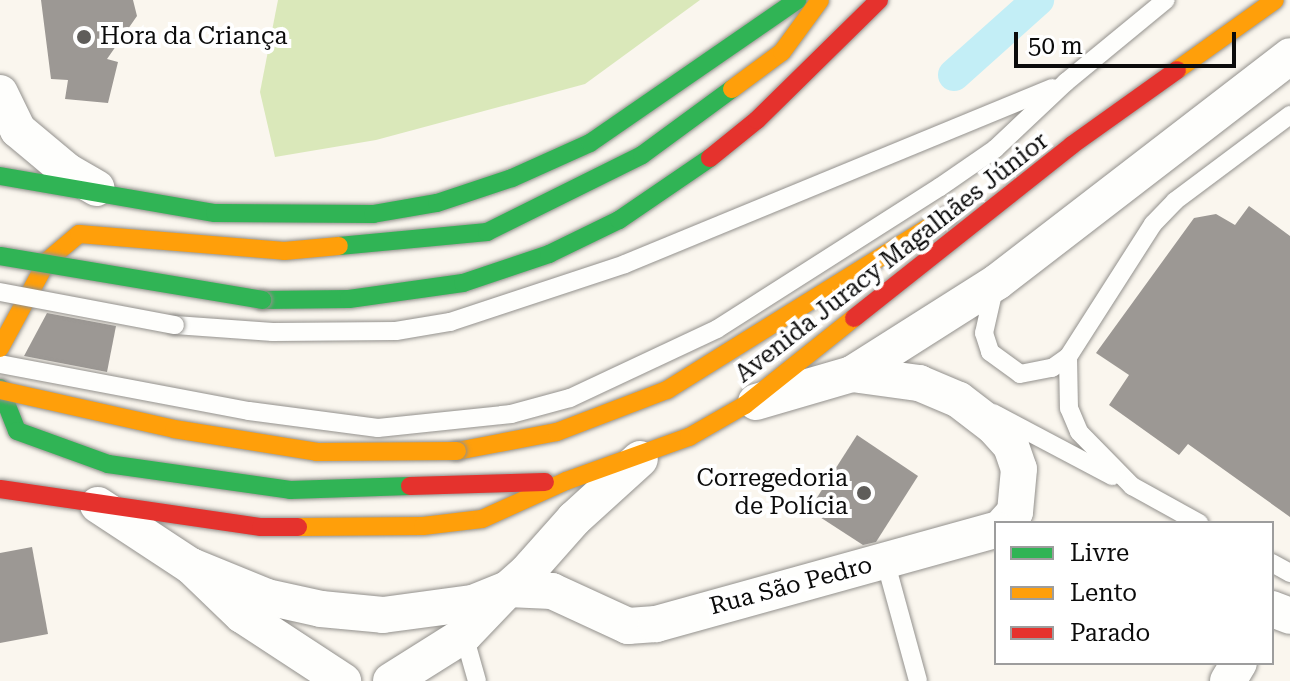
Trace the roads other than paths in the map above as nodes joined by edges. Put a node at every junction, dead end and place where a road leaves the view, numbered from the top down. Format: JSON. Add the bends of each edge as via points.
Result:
{"nodes":[{"id":1,"x":797,"y":0,"type":"edge"},
{"id":2,"x":820,"y":0,"type":"edge"},
{"id":3,"x":879,"y":0,"type":"edge"},
{"id":4,"x":1166,"y":0,"type":"edge"},
{"id":5,"x":1275,"y":0,"type":"edge"},
{"id":6,"x":1290,"y":56,"type":"edge"},
{"id":7,"x":1066,"y":82,"type":"junction"},
{"id":8,"x":0,"y":93,"type":"edge"},
{"id":9,"x":1290,"y":115,"type":"edge"},
{"id":10,"x":1072,"y":145,"type":"junction"},
{"id":11,"x":0,"y":176,"type":"edge"},
{"id":12,"x":113,"y":197,"type":"junction"},
{"id":13,"x":0,"y":256,"type":"edge"},
{"id":14,"x":997,"y":282,"type":"junction"},
{"id":15,"x":0,"y":292,"type":"edge"},
{"id":16,"x":0,"y":348,"type":"edge"},
{"id":17,"x":1068,"y":357,"type":"junction"},
{"id":18,"x":0,"y":364,"type":"edge"},
{"id":19,"x":852,"y":374,"type":"junction"},
{"id":20,"x":0,"y":389,"type":"edge"},
{"id":21,"x":959,"y":400,"type":"junction"},
{"id":22,"x":745,"y":405,"type":"junction"},
{"id":23,"x":644,"y":455,"type":"junction"},
{"id":24,"x":566,"y":481,"type":"junction"},
{"id":25,"x":1132,"y":486,"type":"junction"},
{"id":26,"x":0,"y":489,"type":"edge"},
{"id":27,"x":96,"y":504,"type":"junction"},
{"id":28,"x":1007,"y":521,"type":"edge"},
{"id":29,"x":1195,"y":521,"type":"edge"},
{"id":30,"x":994,"y":531,"type":"edge"},
{"id":31,"x":560,"y":533,"type":"junction"},
{"id":32,"x":885,"y":560,"type":"junction"},
{"id":33,"x":191,"y":566,"type":"junction"},
{"id":34,"x":508,"y":589,"type":"junction"},
{"id":35,"x":587,"y":608,"type":"junction"},
{"id":36,"x":464,"y":635,"type":"junction"},
{"id":37,"x":343,"y":681,"type":"edge"},
{"id":38,"x":391,"y":681,"type":"edge"},
{"id":39,"x":477,"y":681,"type":"edge"},
{"id":40,"x":918,"y":681,"type":"edge"}],
"edges":[{"from":1,"to":12,"type":"main road","via":[[590,143],[512,178],[437,203],[373,214],[292,217],[215,213]]},
{"from":2,"to":16,"type":"main road","via":[[782,52],[642,155],[487,232],[284,251],[79,234],[47,261]]},
{"from":3,"to":13,"type":"main road","bridge":true,"via":[[757,120],[695,170],[619,220],[549,254],[463,283],[349,299],[262,300]]},
{"from":4,"to":7,"type":"lane"},
{"from":5,"to":10,"type":"main road","name":"Avenida Juracy Magalhães Júnior"},
{"from":6,"to":14,"type":"street"},
{"from":7,"to":15,"type":"lane","bridge":true,"via":[[625,264],[450,322],[396,331],[273,332],[175,325]]},
{"from":7,"to":18,"type":"lane","via":[[995,149],[717,329],[611,381],[511,414],[378,428],[249,411]]},
{"from":8,"to":12,"type":"street","via":[[18,130]]},
{"from":9,"to":17,"type":"lane","via":[[1175,201],[1153,224]]},
{"from":10,"to":20,"type":"main road","name":"Avenida Juracy Magalhães Júnior","bridge":true,"via":[[960,208],[667,390],[557,432],[457,451],[317,452],[174,429]]},
{"from":10,"to":22,"type":"main road","name":"Avenida Juracy Magalhães Júnior"},
{"from":11,"to":12,"type":"main road"},
{"from":14,"to":17,"type":"lane","via":[[984,333],[990,352],[1004,366],[1036,375]]},
{"from":14,"to":19,"type":"street"},
{"from":17,"to":25,"type":"lane","via":[[1069,408],[1079,432]]},
{"from":19,"to":21,"type":"street","via":[[888,375]]},
{"from":19,"to":22,"type":"street"},
{"from":20,"to":24,"type":"main road","via":[[17,431],[108,464],[290,490]]},
{"from":21,"to":25,"type":"lane"},
{"from":21,"to":28,"type":"street","via":[[1011,446],[1020,492]]},
{"from":22,"to":23,"type":"main road","name":"Avenida Juracy Magalhães Júnior"},
{"from":23,"to":24,"type":"main road","name":"Avenida Juracy Magalhães Júnior"},
{"from":23,"to":31,"type":"street"},
{"from":24,"to":27,"type":"main road","name":"Avenida Juracy Magalhães Júnior","via":[[482,519],[423,526],[261,527]]},
{"from":25,"to":29,"type":"lane"},
{"from":26,"to":27,"type":"main road","name":"Avenida Juracy Magalhães Júnior"},
{"from":27,"to":33,"type":"street"},
{"from":30,"to":32,"type":"street","name":"Rua São Pedro"},
{"from":31,"to":34,"type":"street"},
{"from":31,"to":35,"type":"street","via":[[567,571]]},
{"from":32,"to":35,"type":"street","name":"Rua São Pedro","via":[[656,624],[628,626]]},
{"from":32,"to":40,"type":"lane"},
{"from":33,"to":34,"type":"street","via":[[267,597],[383,615],[443,610]]},
{"from":33,"to":37,"type":"street","via":[[242,615]]},
{"from":34,"to":35,"type":"street","name":"Rua São Pedro","via":[[552,591]]},
{"from":34,"to":36,"type":"street"},
{"from":36,"to":38,"type":"street"},
{"from":36,"to":39,"type":"lane"}]}
